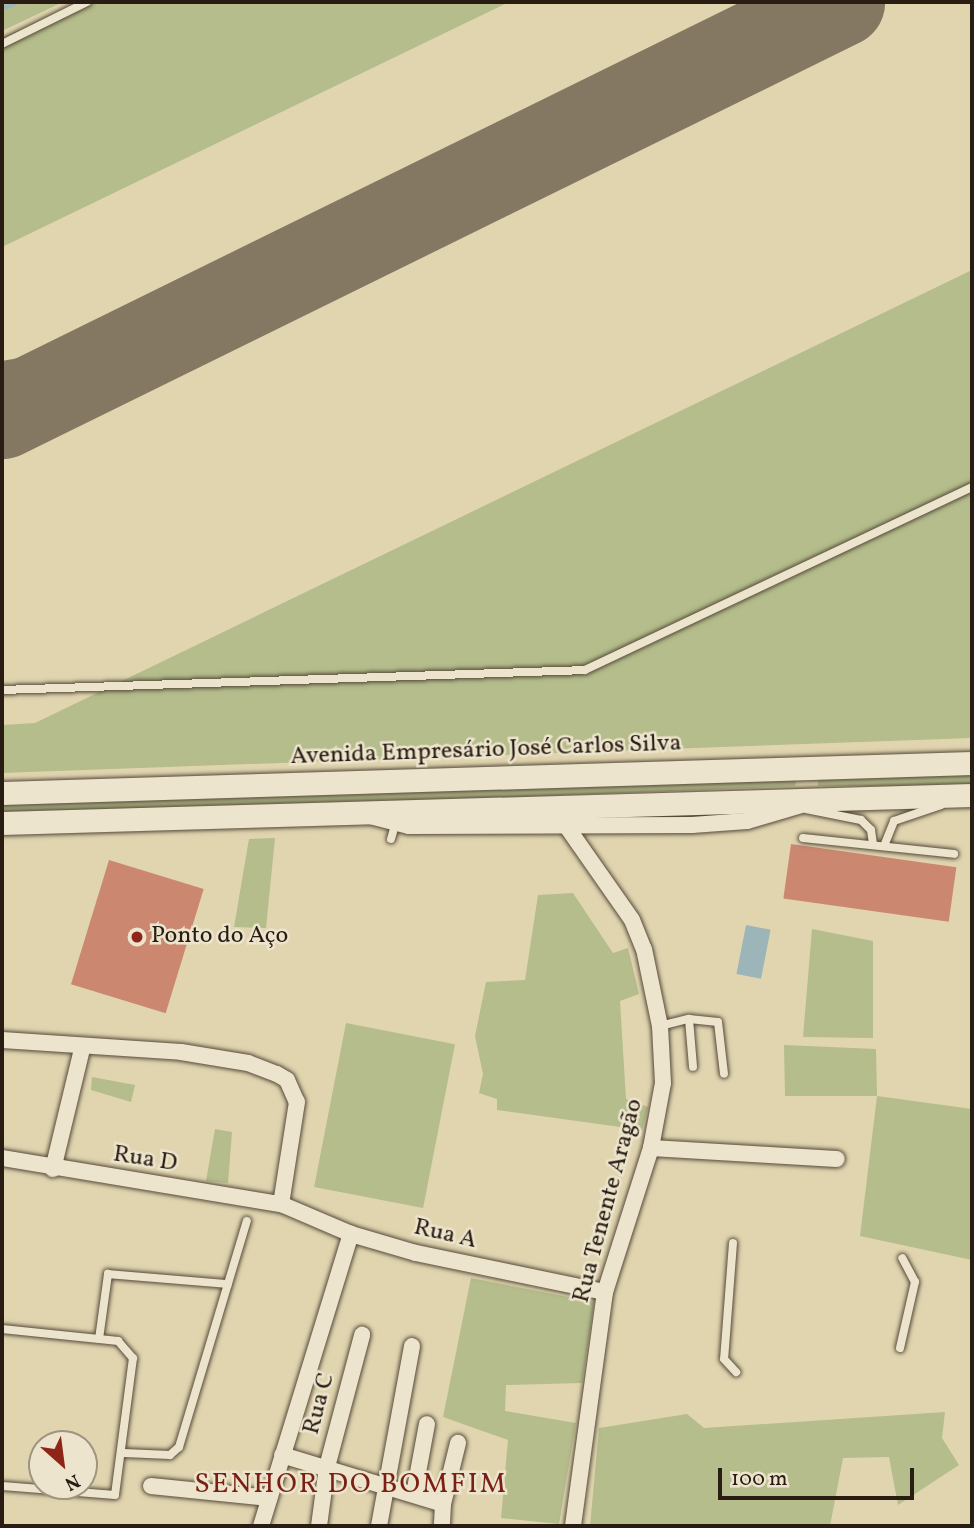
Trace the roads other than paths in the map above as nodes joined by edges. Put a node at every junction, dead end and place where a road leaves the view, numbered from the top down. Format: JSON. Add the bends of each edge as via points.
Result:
{"nodes":[{"id":1,"x":87,"y":2,"type":"edge"},
{"id":2,"x":2,"y":44,"type":"edge"},
{"id":3,"x":972,"y":487,"type":"edge"},
{"id":4,"x":2,"y":690,"type":"edge"},
{"id":5,"x":972,"y":763,"type":"edge"},
{"id":6,"x":808,"y":768,"type":"junction"},
{"id":7,"x":2,"y":793,"type":"edge"},
{"id":8,"x":971,"y":795,"type":"edge"},
{"id":9,"x":806,"y":802,"type":"junction"},
{"id":10,"x":365,"y":813,"type":"junction"},
{"id":11,"x":649,"y":815,"type":"junction"},
{"id":12,"x":2,"y":823,"type":"edge"},
{"id":13,"x":567,"y":827,"type":"junction"},
{"id":14,"x":803,"y":838,"type":"dead end"},
{"id":15,"x":873,"y":845,"type":"junction"},
{"id":16,"x":884,"y":846,"type":"junction"},
{"id":17,"x":954,"y":854,"type":"dead end"},
{"id":18,"x":689,"y":1018,"type":"junction"},
{"id":19,"x":660,"y":1026,"type":"junction"},
{"id":20,"x":2,"y":1040,"type":"edge"},
{"id":21,"x":82,"y":1049,"type":"junction"},
{"id":22,"x":694,"y":1067,"type":"dead end"},
{"id":23,"x":724,"y":1074,"type":"dead end"},
{"id":24,"x":651,"y":1148,"type":"junction"},
{"id":25,"x":2,"y":1158,"type":"edge"},
{"id":26,"x":837,"y":1159,"type":"dead end"},
{"id":27,"x":53,"y":1169,"type":"junction"},
{"id":28,"x":281,"y":1204,"type":"junction"},
{"id":29,"x":247,"y":1221,"type":"dead end"},
{"id":30,"x":351,"y":1234,"type":"junction"},
{"id":31,"x":733,"y":1243,"type":"dead end"},
{"id":32,"x":902,"y":1258,"type":"dead end"},
{"id":33,"x":228,"y":1284,"type":"junction"},
{"id":34,"x":605,"y":1292,"type":"junction"},
{"id":35,"x":2,"y":1329,"type":"edge"},
{"id":36,"x":362,"y":1335,"type":"dead end"},
{"id":37,"x":99,"y":1339,"type":"junction"},
{"id":38,"x":412,"y":1346,"type":"dead end"},
{"id":39,"x":900,"y":1348,"type":"dead end"},
{"id":40,"x":736,"y":1372,"type":"dead end"},
{"id":41,"x":428,"y":1424,"type":"dead end"},
{"id":42,"x":458,"y":1443,"type":"dead end"},
{"id":43,"x":124,"y":1453,"type":"junction"},
{"id":44,"x":282,"y":1455,"type":"junction"},
{"id":45,"x":327,"y":1467,"type":"junction"},
{"id":46,"x":384,"y":1484,"type":"junction"},
{"id":47,"x":2,"y":1486,"type":"edge"},
{"id":48,"x":151,"y":1486,"type":"dead end"},
{"id":49,"x":414,"y":1494,"type":"junction"},
{"id":50,"x":269,"y":1498,"type":"junction"},
{"id":51,"x":443,"y":1504,"type":"junction"},
{"id":52,"x":261,"y":1526,"type":"edge"},
{"id":53,"x":319,"y":1526,"type":"edge"},
{"id":54,"x":379,"y":1526,"type":"edge"},
{"id":55,"x":442,"y":1526,"type":"edge"},
{"id":56,"x":573,"y":1526,"type":"edge"}],
"edges":[{"from":1,"to":2,"type":"lane"},
{"from":3,"to":4,"type":"lane","via":[[585,670]]},
{"from":5,"to":6,"type":"main road","name":"Avenida Empresário José Carlos Silva"},
{"from":6,"to":7,"type":"main road","name":"Avenida Empresário José Carlos Silva"},
{"from":6,"to":9,"type":"main road"},
{"from":8,"to":9,"type":"main road"},
{"from":8,"to":16,"type":"lane","via":[[894,821]]},
{"from":9,"to":11,"type":"main road"},
{"from":9,"to":15,"type":"lane","via":[[861,820],[871,830]]},
{"from":10,"to":11,"type":"main road"},
{"from":10,"to":12,"type":"main road"},
{"from":10,"to":13,"type":"street","via":[[393,832]]},
{"from":11,"to":13,"type":"street"},
{"from":13,"to":19,"type":"street","name":"Rua Tenente Aragão","via":[[632,920],[644,949]]},
{"from":14,"to":15,"type":"lane"},
{"from":15,"to":16,"type":"lane"},
{"from":16,"to":17,"type":"lane"},
{"from":18,"to":19,"type":"lane"},
{"from":18,"to":22,"type":"lane"},
{"from":18,"to":23,"type":"lane","via":[[720,1024]]},
{"from":19,"to":24,"type":"street","name":"Rua Tenente Aragão","via":[[663,1083]]},
{"from":20,"to":21,"type":"street"},
{"from":21,"to":27,"type":"street"},
{"from":21,"to":28,"type":"street","via":[[181,1052],[248,1063],[277,1074],[293,1089],[297,1102]]},
{"from":24,"to":26,"type":"street"},
{"from":24,"to":34,"type":"street","name":"Rua Tenente Aragão"},
{"from":25,"to":27,"type":"street","name":"Rua D"},
{"from":27,"to":28,"type":"street","name":"Rua D"},
{"from":28,"to":30,"type":"street","name":"Rua A"},
{"from":29,"to":33,"type":"lane"},
{"from":30,"to":34,"type":"street","name":"Rua A"},
{"from":30,"to":44,"type":"street"},
{"from":31,"to":40,"type":"lane","via":[[724,1359]]},
{"from":32,"to":39,"type":"lane","via":[[915,1282]]},
{"from":33,"to":37,"type":"lane","via":[[108,1274]]},
{"from":33,"to":43,"type":"lane","via":[[179,1447],[170,1455]]},
{"from":34,"to":56,"type":"street","name":"Rua Tenente Aragão"},
{"from":35,"to":37,"type":"lane"},
{"from":36,"to":45,"type":"street","name":"Rua C"},
{"from":37,"to":43,"type":"lane","via":[[125,1343],[133,1358]]},
{"from":38,"to":46,"type":"street"},
{"from":41,"to":49,"type":"street"},
{"from":42,"to":51,"type":"street"},
{"from":43,"to":47,"type":"lane","via":[[119,1490],[110,1497]]},
{"from":44,"to":45,"type":"street"},
{"from":44,"to":50,"type":"street"},
{"from":45,"to":46,"type":"street"},
{"from":45,"to":53,"type":"street","name":"Rua C"},
{"from":46,"to":49,"type":"street"},
{"from":46,"to":54,"type":"street"},
{"from":48,"to":50,"type":"street"},
{"from":49,"to":51,"type":"street"},
{"from":50,"to":52,"type":"street"},
{"from":51,"to":55,"type":"street"}]}
